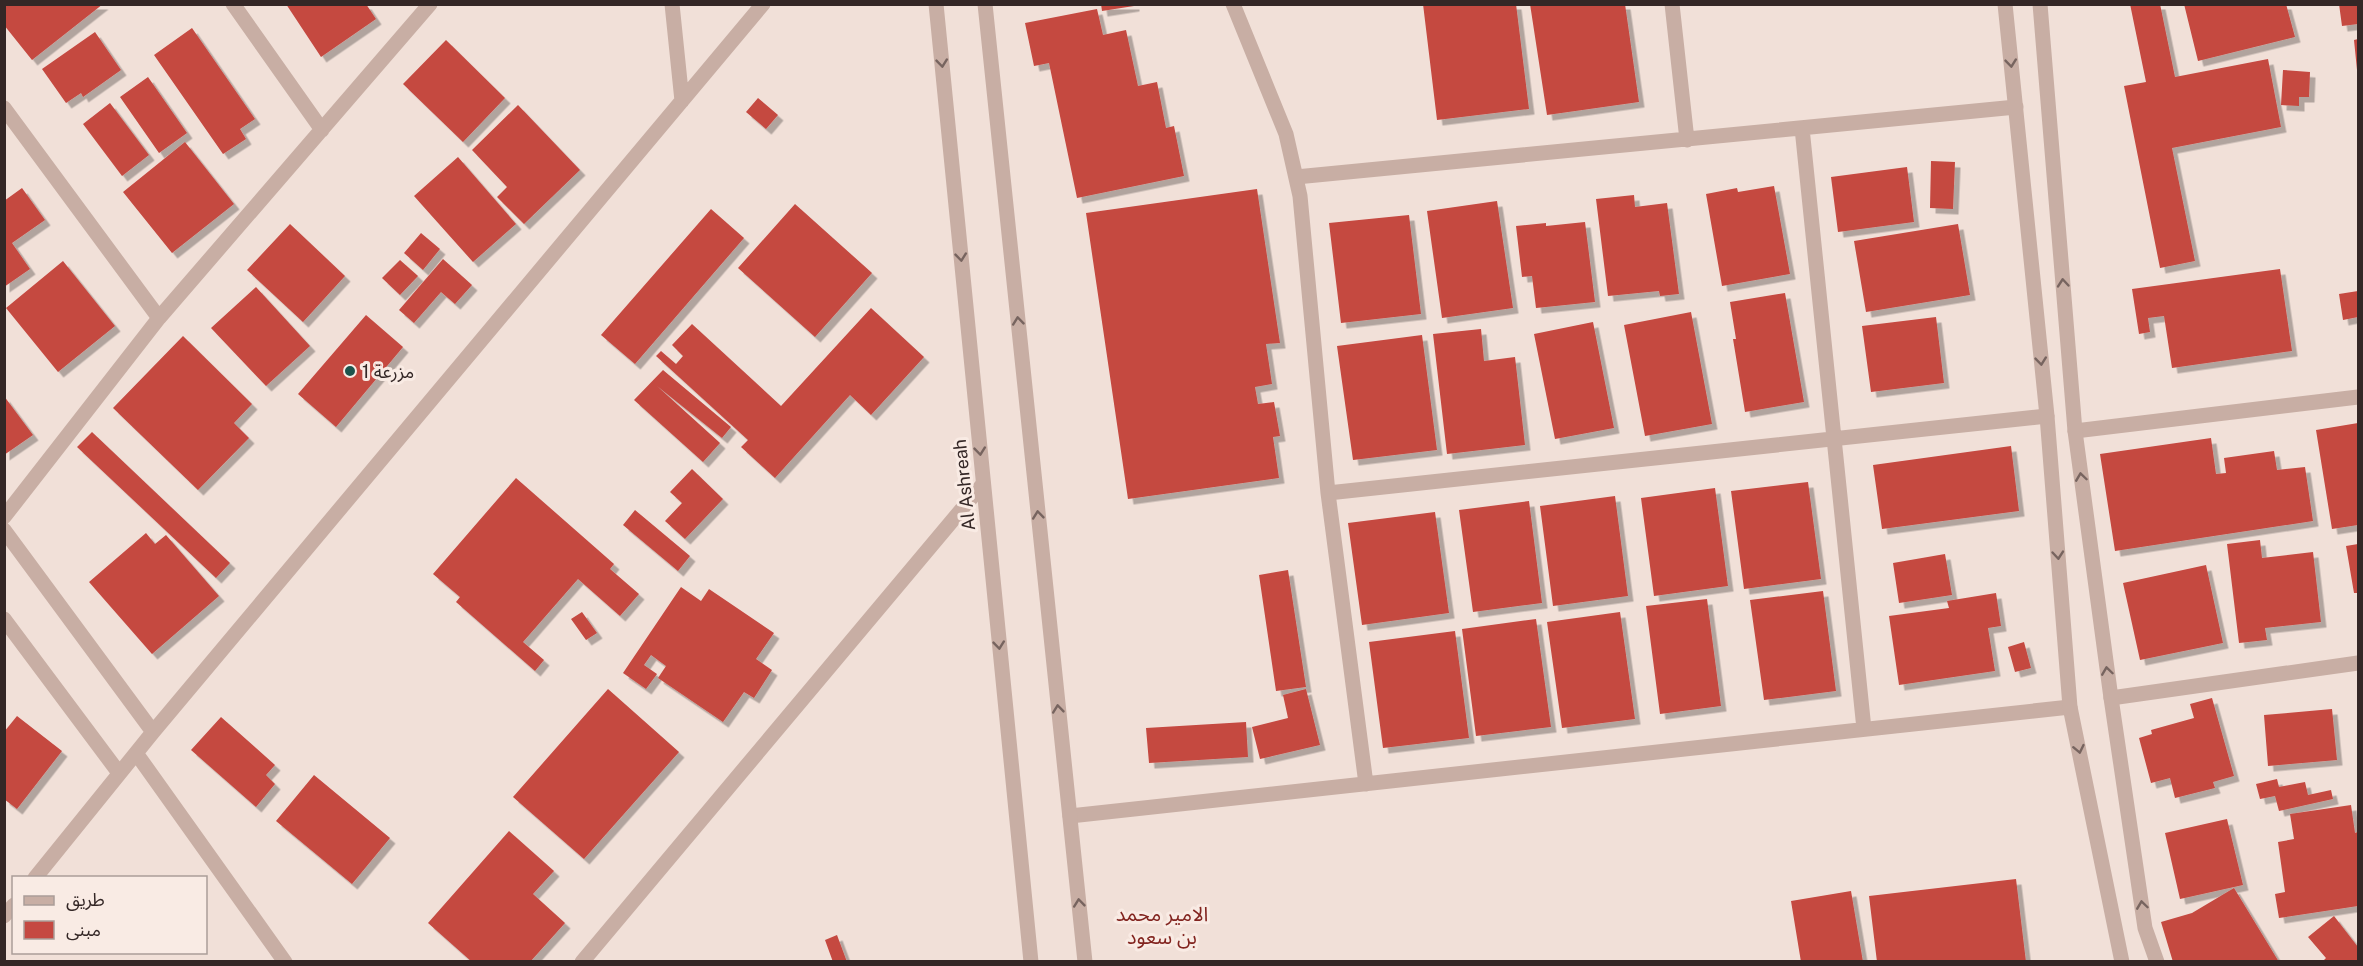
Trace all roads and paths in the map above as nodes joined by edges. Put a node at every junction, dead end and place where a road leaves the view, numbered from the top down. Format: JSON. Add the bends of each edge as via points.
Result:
{"nodes":[{"id":1,"x":233,"y":4,"type":"edge"},
{"id":2,"x":430,"y":4,"type":"edge"},
{"id":3,"x":672,"y":4,"type":"edge"},
{"id":4,"x":763,"y":4,"type":"edge"},
{"id":5,"x":936,"y":4,"type":"edge"},
{"id":6,"x":985,"y":4,"type":"edge"},
{"id":7,"x":1233,"y":4,"type":"edge"},
{"id":8,"x":1672,"y":4,"type":"edge"},
{"id":9,"x":2005,"y":4,"type":"edge"},
{"id":10,"x":2040,"y":4,"type":"edge"},
{"id":11,"x":682,"y":101,"type":"junction"},
{"id":12,"x":2016,"y":107,"type":"junction"},
{"id":13,"x":4,"y":108,"type":"edge"},
{"id":14,"x":1802,"y":128,"type":"junction"},
{"id":15,"x":322,"y":130,"type":"junction"},
{"id":16,"x":1687,"y":140,"type":"junction"},
{"id":17,"x":1296,"y":177,"type":"junction"},
{"id":18,"x":159,"y":318,"type":"junction"},
{"id":19,"x":2358,"y":397,"type":"edge"},
{"id":20,"x":2047,"y":416,"type":"junction"},
{"id":21,"x":2075,"y":431,"type":"junction"},
{"id":22,"x":1835,"y":439,"type":"junction"},
{"id":23,"x":983,"y":484,"type":"junction"},
{"id":24,"x":1328,"y":493,"type":"junction"},
{"id":25,"x":4,"y":517,"type":"edge"},
{"id":26,"x":4,"y":530,"type":"edge"},
{"id":27,"x":4,"y":619,"type":"edge"},
{"id":28,"x":2358,"y":663,"type":"edge"},
{"id":29,"x":2111,"y":698,"type":"junction"},
{"id":30,"x":2070,"y":707,"type":"junction"},
{"id":31,"x":1864,"y":729,"type":"junction"},
{"id":32,"x":153,"y":732,"type":"junction"},
{"id":33,"x":136,"y":753,"type":"junction"},
{"id":34,"x":119,"y":773,"type":"junction"},
{"id":35,"x":1366,"y":784,"type":"junction"},
{"id":36,"x":1070,"y":816,"type":"junction"},
{"id":37,"x":37,"y":876,"type":"edge"},
{"id":38,"x":1030,"y":959,"type":"edge"},
{"id":39,"x":285,"y":962,"type":"edge"},
{"id":40,"x":582,"y":962,"type":"edge"},
{"id":41,"x":1085,"y":962,"type":"edge"},
{"id":42,"x":2122,"y":962,"type":"edge"},
{"id":43,"x":2157,"y":962,"type":"edge"}],
"edges":[{"from":1,"to":15,"type":"street"},
{"from":2,"to":15,"type":"street"},
{"from":3,"to":11,"type":"street"},
{"from":4,"to":11,"type":"street"},
{"from":5,"to":23,"type":"street","name":"Al Ashreah","one_way":true},
{"from":36,"to":6,"type":"street","one_way":true},
{"from":7,"to":17,"type":"street","via":[[1286,134]]},
{"from":8,"to":16,"type":"street"},
{"from":9,"to":12,"type":"street","one_way":true},
{"from":21,"to":10,"type":"street","one_way":true},
{"from":11,"to":32,"type":"street"},
{"from":12,"to":14,"type":"street"},
{"from":12,"to":20,"type":"street","one_way":true},
{"from":13,"to":18,"type":"street"},
{"from":14,"to":16,"type":"street"},
{"from":14,"to":22,"type":"street"},
{"from":15,"to":18,"type":"street"},
{"from":16,"to":17,"type":"street"},
{"from":17,"to":24,"type":"street"},
{"from":18,"to":25,"type":"street"},
{"from":19,"to":21,"type":"street"},
{"from":20,"to":22,"type":"street"},
{"from":20,"to":30,"type":"street","one_way":true},
{"from":29,"to":21,"type":"street","one_way":true},
{"from":22,"to":24,"type":"street"},
{"from":22,"to":31,"type":"street"},
{"from":23,"to":38,"type":"street","name":"Al Ashreah","one_way":true},
{"from":23,"to":40,"type":"street"},
{"from":24,"to":35,"type":"street"},
{"from":26,"to":32,"type":"street"},
{"from":27,"to":34,"type":"street"},
{"from":28,"to":29,"type":"street"},
{"from":43,"to":29,"type":"street","one_way":true,"via":[[2145,928]]},
{"from":30,"to":31,"type":"street"},
{"from":30,"to":42,"type":"street","one_way":true},
{"from":31,"to":35,"type":"street"},
{"from":32,"to":33,"type":"street"},
{"from":33,"to":34,"type":"street"},
{"from":33,"to":39,"type":"street"},
{"from":34,"to":37,"type":"street"},
{"from":35,"to":36,"type":"street"},
{"from":41,"to":36,"type":"street","one_way":true}]}
